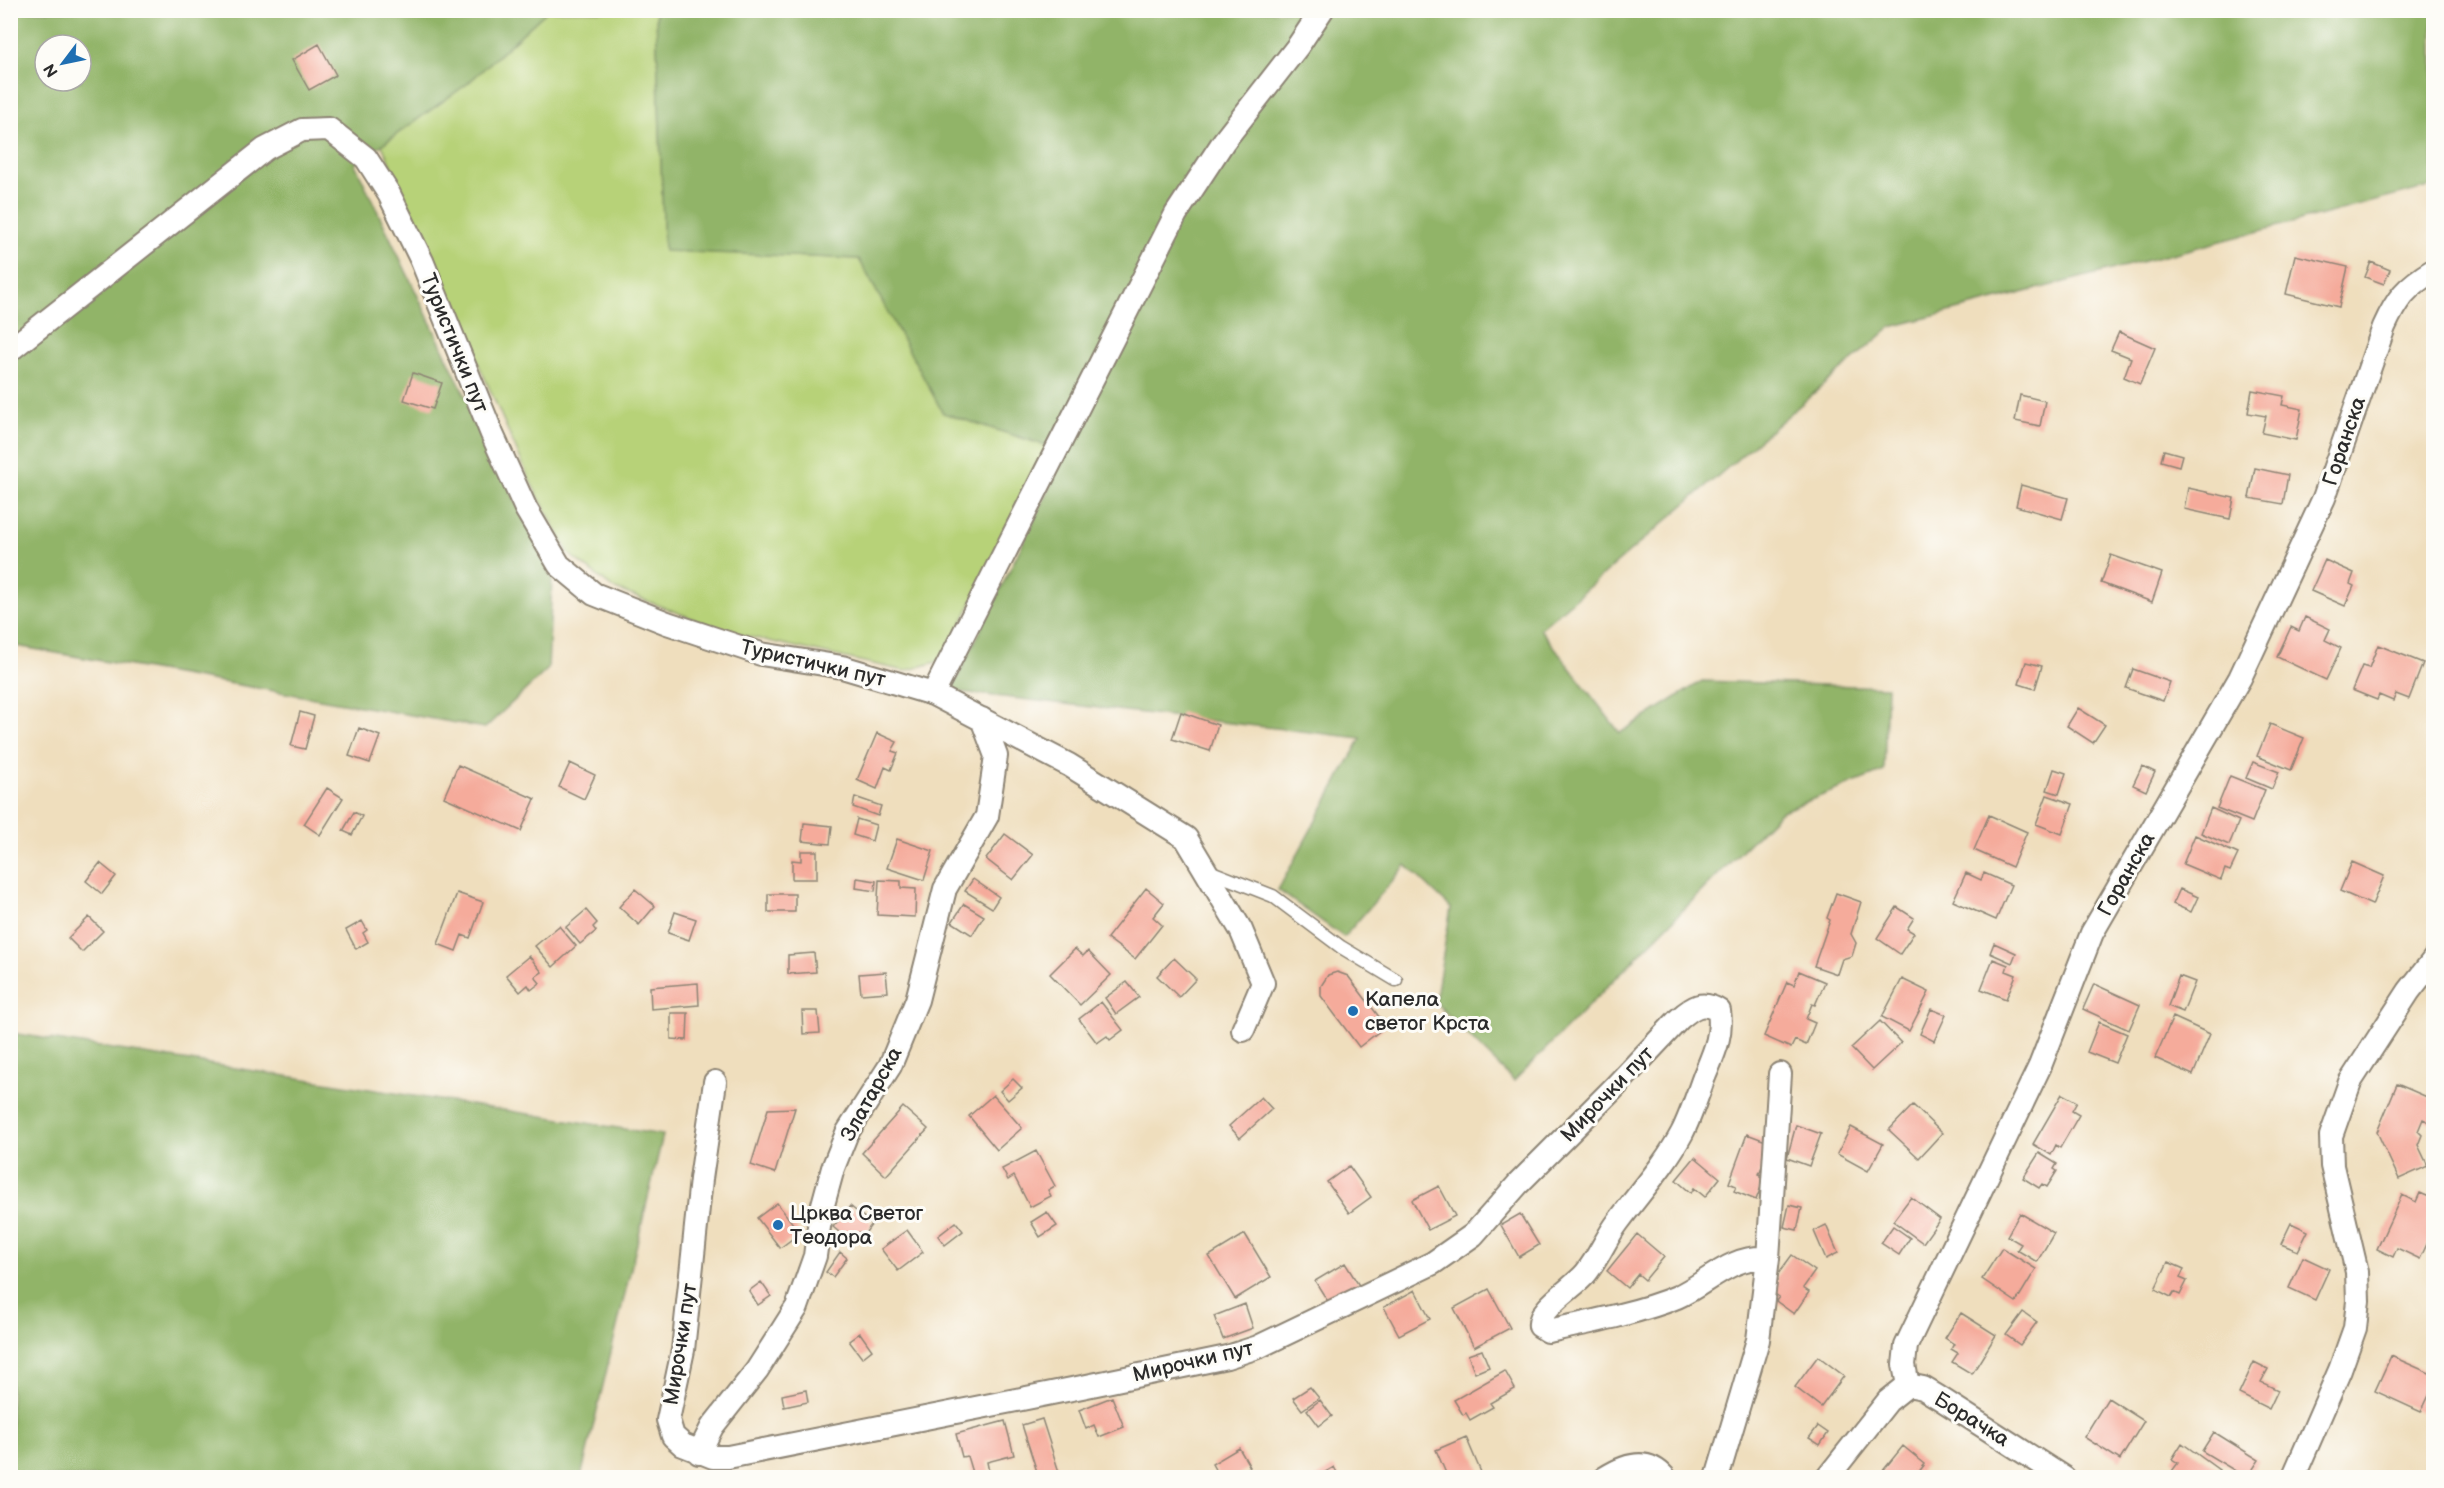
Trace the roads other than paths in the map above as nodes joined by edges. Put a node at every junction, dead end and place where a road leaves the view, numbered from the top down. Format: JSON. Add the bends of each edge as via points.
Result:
{"nodes":[{"id":1,"x":1322,"y":10,"type":"edge"},
{"id":2,"x":2433,"y":270,"type":"edge"},
{"id":3,"x":10,"y":350,"type":"edge"},
{"id":4,"x":933,"y":694,"type":"junction"},
{"id":5,"x":982,"y":719,"type":"junction"},
{"id":6,"x":1205,"y":870,"type":"junction"},
{"id":7,"x":2433,"y":959,"type":"edge"},
{"id":8,"x":1396,"y":980,"type":"dead end"},
{"id":9,"x":1244,"y":1030,"type":"dead end"},
{"id":10,"x":1780,"y":1074,"type":"dead end"},
{"id":11,"x":715,"y":1082,"type":"dead end"},
{"id":12,"x":1768,"y":1258,"type":"junction"},
{"id":13,"x":1908,"y":1385,"type":"junction"},
{"id":14,"x":699,"y":1453,"type":"junction"},
{"id":15,"x":1605,"y":1478,"type":"edge"},
{"id":16,"x":1665,"y":1478,"type":"edge"},
{"id":17,"x":1717,"y":1478,"type":"edge"},
{"id":18,"x":1827,"y":1478,"type":"edge"},
{"id":19,"x":2064,"y":1478,"type":"edge"},
{"id":20,"x":2293,"y":1478,"type":"edge"}],
"edges":[{"from":1,"to":4,"type":"street","via":[[1224,141],[1176,214]]},
{"from":2,"to":13,"type":"street","name":"Горанска","via":[[2414,282],[2394,305],[2324,498],[2240,678],[2092,933],[2040,1066],[1906,1346]]},
{"from":3,"to":4,"type":"street","name":"Туристички пут","via":[[265,149],[302,130],[329,129],[366,158],[389,194],[422,261],[526,509],[559,565],[594,594],[667,623],[761,654],[842,667]]},
{"from":4,"to":5,"type":"street","name":"Туристички пут"},
{"from":5,"to":6,"type":"street","name":"Туристички пут","via":[[1069,765],[1186,838]]},
{"from":5,"to":14,"type":"street","name":"Златарска","via":[[996,756],[987,816],[945,889],[917,1000],[890,1066],[847,1133],[833,1168],[815,1256],[797,1307],[758,1370],[712,1427]]},
{"from":6,"to":8,"type":"lane","via":[[1273,896],[1341,947]]},
{"from":6,"to":9,"type":"street","name":"Туристички пут","via":[[1241,930],[1263,983]]},
{"from":7,"to":20,"type":"street","via":[[2350,1082],[2331,1136],[2332,1166],[2357,1272],[2355,1328]]},
{"from":10,"to":12,"type":"street"},
{"from":11,"to":14,"type":"street","name":"Мирочки пут","via":[[683,1350],[668,1420],[673,1436]]},
{"from":12,"to":14,"type":"street","name":"Мирочки пут","via":[[1741,1259],[1675,1298],[1560,1328],[1543,1330],[1540,1326],[1539,1320],[1549,1306],[1587,1272],[1682,1133],[1718,1046],[1719,1011],[1710,1005],[1700,1006],[1679,1019],[1473,1235],[1433,1263],[1258,1347],[1227,1357],[728,1457]]},
{"from":12,"to":17,"type":"street","via":[[1758,1340]]},
{"from":13,"to":18,"type":"street","via":[[1888,1401]]},
{"from":13,"to":19,"type":"street","name":"Борачка","via":[[1923,1388]]},
{"from":15,"to":16,"type":"street","via":[[1623,1466],[1637,1464],[1650,1466]]}]}
